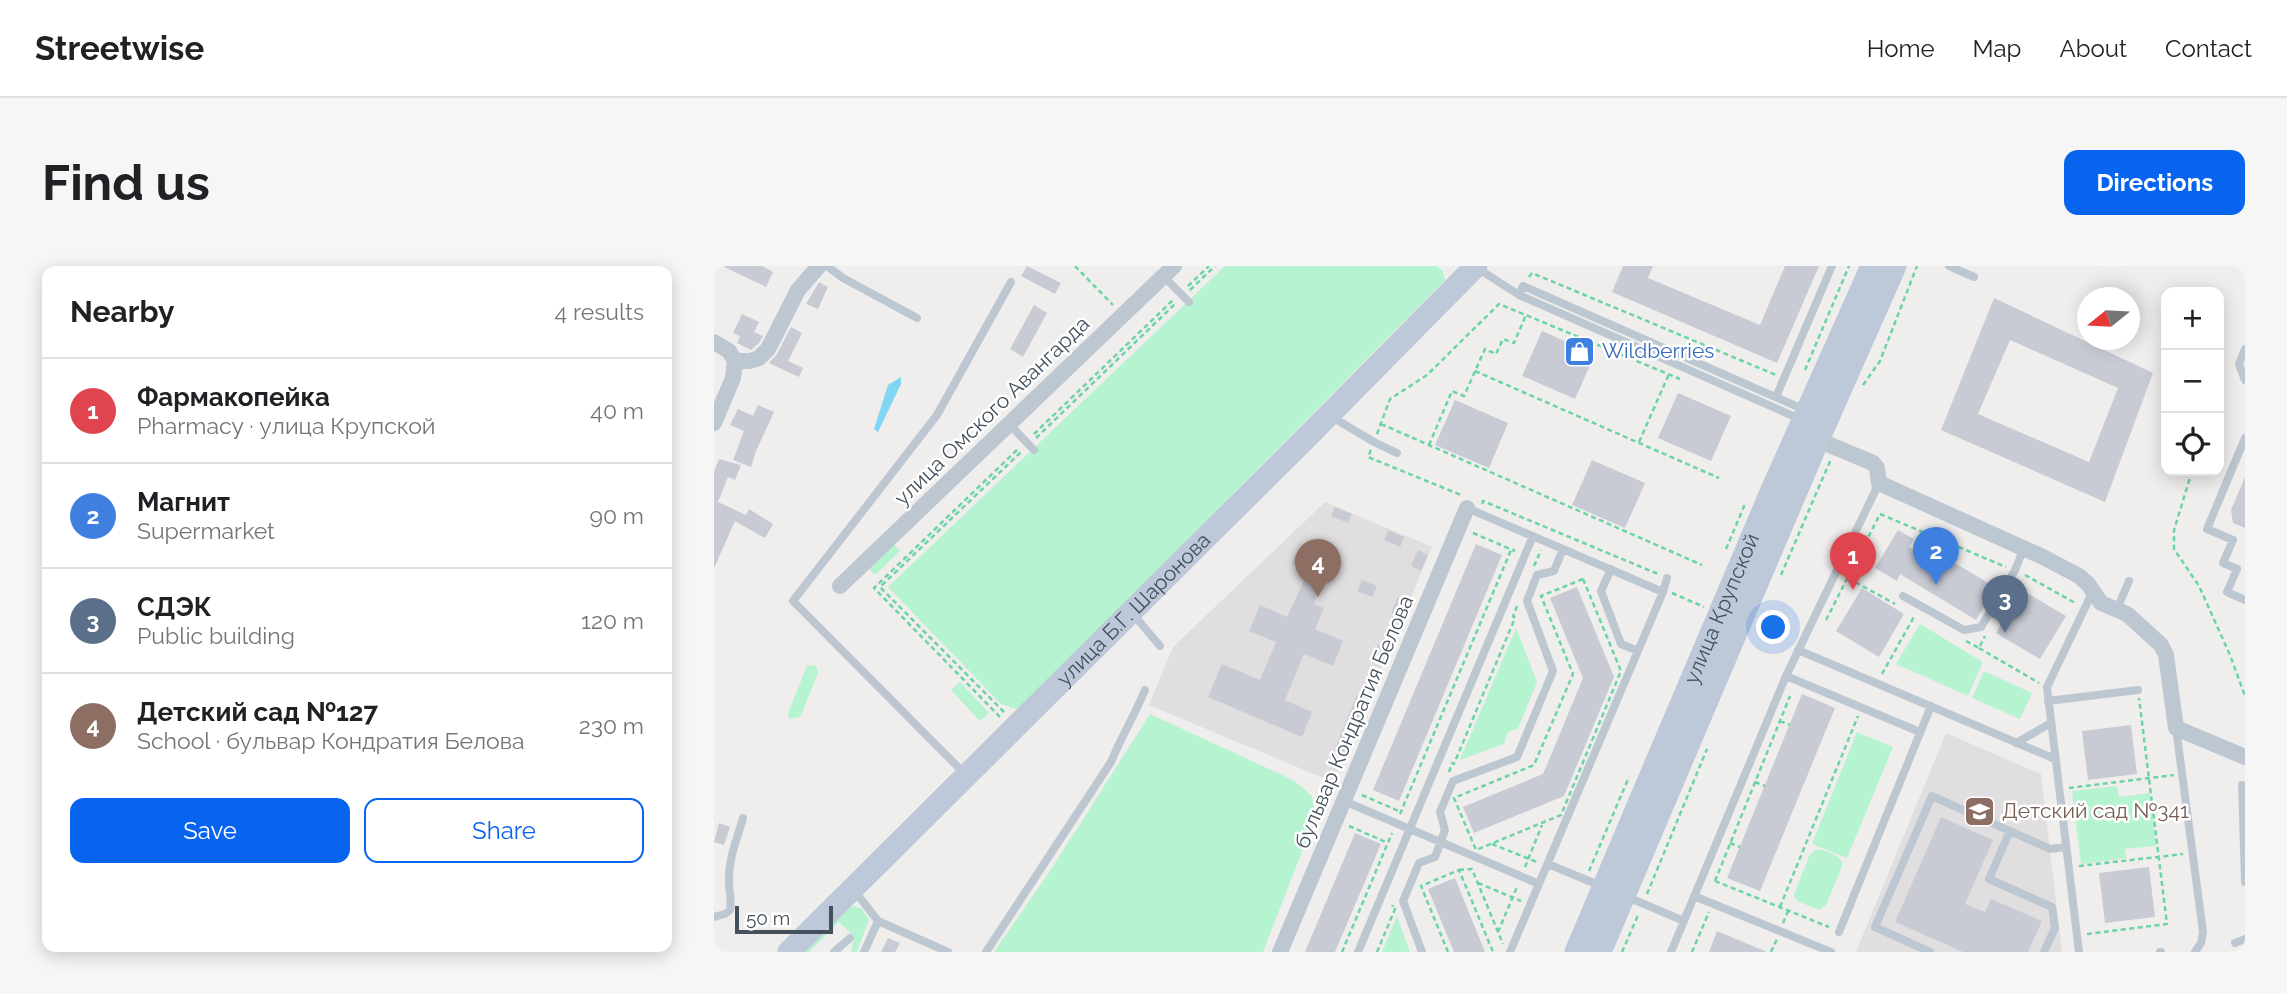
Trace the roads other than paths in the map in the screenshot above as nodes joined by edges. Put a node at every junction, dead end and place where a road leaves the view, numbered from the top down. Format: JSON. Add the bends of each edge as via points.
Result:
{"nodes":[{"id":1,"x":819,"y":266,"type":"edge"},
{"id":2,"x":827,"y":266,"type":"edge"},
{"id":3,"x":1476,"y":266,"type":"edge"},
{"id":4,"x":1832,"y":266,"type":"edge"},
{"id":5,"x":1872,"y":266,"type":"edge"},
{"id":6,"x":1895,"y":266,"type":"edge"},
{"id":7,"x":1949,"y":266,"type":"edge"},
{"id":8,"x":1168,"y":271,"type":"edge"},
{"id":9,"x":1974,"y":277,"type":"dead end"},
{"id":10,"x":1011,"y":282,"type":"dead end"},
{"id":11,"x":1519,"y":295,"type":"junction"},
{"id":12,"x":1184,"y":297,"type":"road end"},
{"id":13,"x":916,"y":318,"type":"dead end"},
{"id":14,"x":714,"y":342,"type":"edge"},
{"id":15,"x":2245,"y":349,"type":"edge"},
{"id":16,"x":735,"y":361,"type":"junction"},
{"id":17,"x":2245,"y":380,"type":"edge"},
{"id":18,"x":1776,"y":397,"type":"junction"},
{"id":19,"x":1329,"y":415,"type":"junction"},
{"id":20,"x":1805,"y":416,"type":"junction"},
{"id":21,"x":714,"y":424,"type":"edge"},
{"id":22,"x":1009,"y":424,"type":"junction"},
{"id":23,"x":2245,"y":438,"type":"edge"},
{"id":24,"x":1827,"y":444,"type":"junction"},
{"id":25,"x":1030,"y":445,"type":"road end"},
{"id":26,"x":1396,"y":453,"type":"dead end"},
{"id":27,"x":1879,"y":483,"type":"junction"},
{"id":28,"x":1464,"y":501,"type":"joint"},
{"id":29,"x":1533,"y":537,"type":"junction"},
{"id":30,"x":2024,"y":548,"type":"junction"},
{"id":31,"x":1563,"y":549,"type":"junction"},
{"id":32,"x":1611,"y":569,"type":"junction"},
{"id":33,"x":1667,"y":578,"type":"road end"},
{"id":34,"x":2129,"y":581,"type":"dead end"},
{"id":35,"x":836,"y":589,"type":"dead end"},
{"id":36,"x":1667,"y":592,"type":"junction"},
{"id":37,"x":2092,"y":593,"type":"junction"},
{"id":38,"x":1903,"y":596,"type":"dead end"},
{"id":39,"x":2245,"y":600,"type":"edge"},
{"id":40,"x":2117,"y":609,"type":"junction"},
{"id":41,"x":1131,"y":611,"type":"junction"},
{"id":42,"x":1160,"y":646,"type":"dead end"},
{"id":43,"x":1638,"y":650,"type":"junction"},
{"id":44,"x":1798,"y":650,"type":"junction"},
{"id":45,"x":1786,"y":676,"type":"junction"},
{"id":46,"x":1145,"y":690,"type":"dead end"},
{"id":47,"x":2138,"y":690,"type":"road end"},
{"id":48,"x":2048,"y":701,"type":"junction"},
{"id":49,"x":1931,"y":706,"type":"junction"},
{"id":50,"x":2051,"y":723,"type":"junction"},
{"id":51,"x":2176,"y":728,"type":"junction"},
{"id":52,"x":1920,"y":732,"type":"junction"},
{"id":53,"x":2016,"y":743,"type":"junction"},
{"id":54,"x":2245,"y":757,"type":"edge"},
{"id":55,"x":2055,"y":759,"type":"junction"},
{"id":56,"x":966,"y":775,"type":"junction"},
{"id":57,"x":2242,"y":785,"type":"dead end"},
{"id":58,"x":1351,"y":797,"type":"junction"},
{"id":59,"x":743,"y":818,"type":"dead end"},
{"id":60,"x":1410,"y":829,"type":"junction"},
{"id":61,"x":2010,"y":831,"type":"junction"},
{"id":62,"x":1440,"y":842,"type":"junction"},
{"id":63,"x":2066,"y":847,"type":"junction"},
{"id":64,"x":1547,"y":865,"type":"junction"},
{"id":65,"x":2245,"y":882,"type":"edge"},
{"id":66,"x":1539,"y":884,"type":"junction"},
{"id":67,"x":852,"y":888,"type":"junction"},
{"id":68,"x":1624,"y":895,"type":"junction"},
{"id":69,"x":1694,"y":896,"type":"junction"},
{"id":70,"x":714,"y":916,"type":"edge"},
{"id":71,"x":878,"y":921,"type":"junction"},
{"id":72,"x":1684,"y":921,"type":"junction"},
{"id":73,"x":1839,"y":932,"type":"road end"},
{"id":74,"x":850,"y":938,"type":"dead end"},
{"id":75,"x":2245,"y":939,"type":"edge"},
{"id":76,"x":2235,"y":943,"type":"dead end"},
{"id":77,"x":1508,"y":950,"type":"edge"},
{"id":78,"x":789,"y":952,"type":"edge"},
{"id":79,"x":835,"y":952,"type":"edge"},
{"id":80,"x":864,"y":952,"type":"edge"},
{"id":81,"x":948,"y":952,"type":"edge"},
{"id":82,"x":986,"y":952,"type":"edge"},
{"id":83,"x":1280,"y":952,"type":"edge"},
{"id":84,"x":1358,"y":952,"type":"edge"},
{"id":85,"x":1422,"y":952,"type":"edge"},
{"id":86,"x":1576,"y":952,"type":"edge"},
{"id":87,"x":1601,"y":952,"type":"edge"},
{"id":88,"x":1671,"y":952,"type":"edge"},
{"id":89,"x":1831,"y":952,"type":"edge"},
{"id":90,"x":1930,"y":952,"type":"edge"},
{"id":91,"x":2044,"y":952,"type":"edge"},
{"id":92,"x":2079,"y":952,"type":"edge"},
{"id":93,"x":2195,"y":952,"type":"edge"}],
"edges":[{"from":1,"to":16,"type":"street","via":[[798,290],[768,349],[759,358]]},
{"from":2,"to":13,"type":"lane"},
{"from":3,"to":11,"type":"lane"},
{"from":3,"to":19,"type":"main road","name":"улица Б.Г. Шаронова"},
{"from":4,"to":18,"type":"lane"},
{"from":5,"to":20,"type":"main road","name":"улица Крупской"},
{"from":6,"to":24,"type":"main road","name":"улица Крупской"},
{"from":7,"to":9,"type":"lane"},
{"from":8,"to":12,"type":"lane"},
{"from":8,"to":22,"type":"street","name":"улица Омского Авангарда"},
{"from":10,"to":56,"type":"lane","via":[[937,415],[793,601]]},
{"from":11,"to":18,"type":"lane","via":[[1523,286]]},
{"from":11,"to":20,"type":"lane"},
{"from":14,"to":16,"type":"street"},
{"from":15,"to":17,"type":"lane","via":[[2238,364]]},
{"from":16,"to":21,"type":"street"},
{"from":18,"to":20,"type":"lane"},
{"from":19,"to":26,"type":"lane"},
{"from":19,"to":41,"type":"main road","name":"улица Б.Г. Шаронова"},
{"from":20,"to":68,"type":"main road","name":"улица Крупской","via":[[1772,490]]},
{"from":22,"to":25,"type":"lane"},
{"from":22,"to":35,"type":"street","name":"улица Омского Авангарда"},
{"from":23,"to":39,"type":"lane","via":[[2207,529],[2233,540],[2223,563],[2237,569],[2227,592]]},
{"from":24,"to":27,"type":"street","via":[[1873,463]]},
{"from":24,"to":68,"type":"main road","name":"улица Крупской"},
{"from":27,"to":30,"type":"street"},
{"from":27,"to":44,"type":"lane"},
{"from":28,"to":29,"type":"lane"},
{"from":28,"to":58,"type":"street","name":"бульвар Кондратия Белова"},
{"from":29,"to":31,"type":"lane"},
{"from":29,"to":60,"type":"lane"},
{"from":30,"to":37,"type":"street","via":[[2079,576]]},
{"from":30,"to":38,"type":"lane","via":[[1981,627],[1974,630],[1964,630]]},
{"from":31,"to":32,"type":"lane"},
{"from":31,"to":62,"type":"lane","via":[[1553,571],[1537,575],[1527,601],[1553,671],[1517,757],[1453,781],[1440,812],[1445,830]]},
{"from":32,"to":36,"type":"lane"},
{"from":32,"to":43,"type":"lane","via":[[1601,591],[1621,644]]},
{"from":33,"to":36,"type":"lane"},
{"from":34,"to":40,"type":"lane"},
{"from":36,"to":43,"type":"lane"},
{"from":37,"to":40,"type":"street","via":[[2101,603]]},
{"from":37,"to":48,"type":"lane","via":[[2048,687]]},
{"from":40,"to":51,"type":"street","via":[[2152,636],[2166,655]]},
{"from":41,"to":42,"type":"lane"},
{"from":41,"to":56,"type":"main road","name":"улица Б.Г. Шаронова"},
{"from":43,"to":64,"type":"lane"},
{"from":44,"to":45,"type":"lane"},
{"from":44,"to":49,"type":"lane"},
{"from":45,"to":52,"type":"lane"},
{"from":45,"to":69,"type":"lane"},
{"from":46,"to":82,"type":"lane","via":[[1111,762]]},
{"from":47,"to":48,"type":"lane"},
{"from":48,"to":50,"type":"lane"},
{"from":49,"to":52,"type":"lane"},
{"from":49,"to":53,"type":"lane"},
{"from":50,"to":53,"type":"lane"},
{"from":50,"to":55,"type":"lane"},
{"from":51,"to":54,"type":"street"},
{"from":51,"to":93,"type":"lane","via":[[2203,932]]},
{"from":52,"to":73,"type":"lane"},
{"from":53,"to":55,"type":"lane"},
{"from":55,"to":63,"type":"lane"},
{"from":56,"to":67,"type":"main road","name":"улица Б.Г. Шаронова"},
{"from":57,"to":65,"type":"lane"},
{"from":58,"to":60,"type":"lane"},
{"from":58,"to":83,"type":"street","name":"бульвар Кондратия Белова"},
{"from":59,"to":70,"type":"lane","via":[[730,861],[730,910]]},
{"from":60,"to":62,"type":"lane"},
{"from":60,"to":84,"type":"lane"},
{"from":61,"to":63,"type":"lane","via":[[2050,849]]},
{"from":61,"to":90,"type":"lane","via":[[1933,796],[1875,928]]},
{"from":61,"to":91,"type":"lane","via":[[1989,879],[2052,907],[2055,928]]},
{"from":62,"to":66,"type":"lane"},
{"from":62,"to":85,"type":"lane","via":[[1435,857],[1419,863],[1403,901]]},
{"from":63,"to":92,"type":"lane"},
{"from":64,"to":66,"type":"lane"},
{"from":64,"to":68,"type":"lane"},
{"from":66,"to":77,"type":"lane"},
{"from":67,"to":71,"type":"lane"},
{"from":67,"to":78,"type":"main road","name":"улица Б.Г. Шаронова"},
{"from":68,"to":72,"type":"lane"},
{"from":68,"to":86,"type":"main road","name":"улица Крупской"},
{"from":68,"to":87,"type":"main road","name":"улица Крупской"},
{"from":69,"to":72,"type":"lane"},
{"from":69,"to":89,"type":"lane"},
{"from":71,"to":80,"type":"lane"},
{"from":71,"to":81,"type":"lane"},
{"from":72,"to":88,"type":"lane"},
{"from":74,"to":79,"type":"lane"},
{"from":75,"to":76,"type":"lane"}]}
